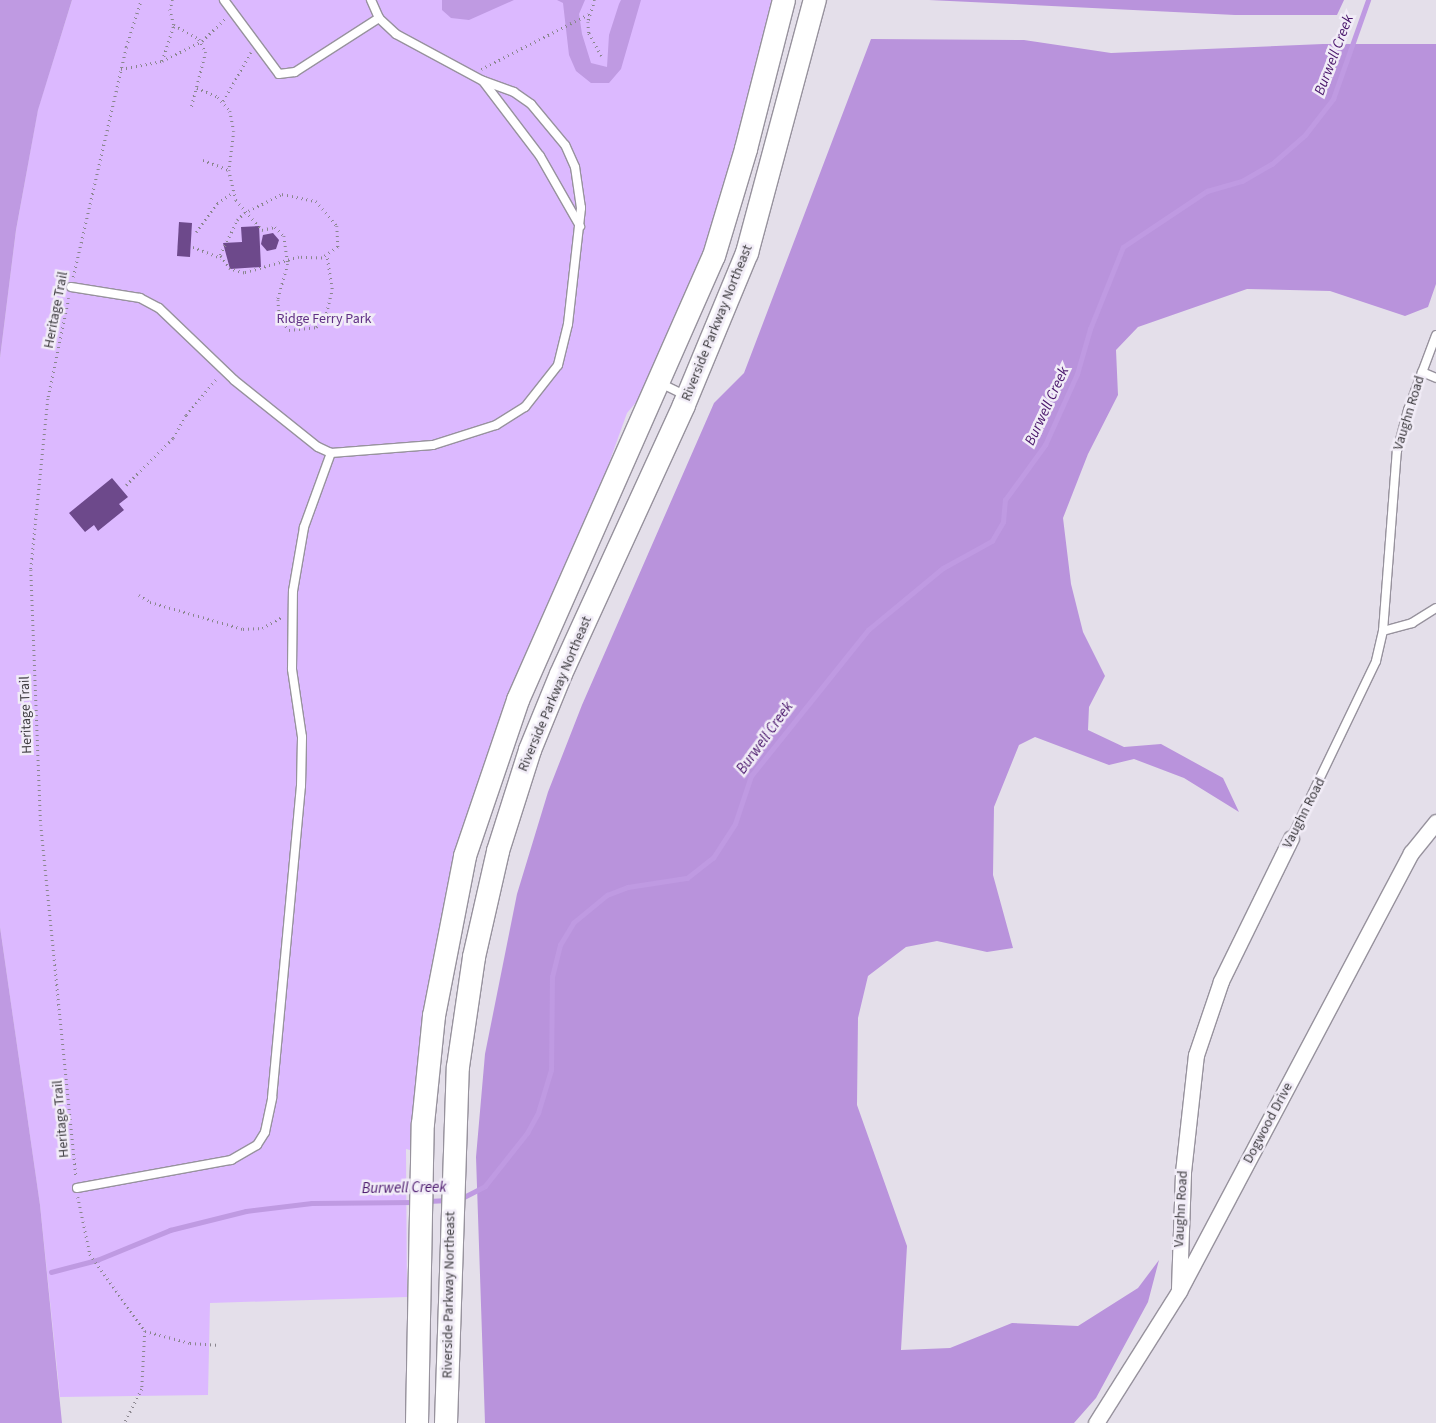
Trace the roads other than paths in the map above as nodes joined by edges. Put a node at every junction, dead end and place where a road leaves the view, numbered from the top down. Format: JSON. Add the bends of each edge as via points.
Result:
{"nodes":[{"id":1,"x":224,"y":0,"type":"edge"},
{"id":2,"x":371,"y":0,"type":"edge"},
{"id":3,"x":784,"y":0,"type":"edge"},
{"id":4,"x":816,"y":0,"type":"edge"},
{"id":5,"x":378,"y":18,"type":"junction"},
{"id":6,"x":482,"y":81,"type":"junction"},
{"id":7,"x":580,"y":226,"type":"junction"},
{"id":8,"x":71,"y":286,"type":"road end"},
{"id":9,"x":1436,"y":335,"type":"edge"},
{"id":10,"x":1422,"y":372,"type":"junction"},
{"id":11,"x":1436,"y":378,"type":"edge"},
{"id":12,"x":660,"y":383,"type":"junction"},
{"id":13,"x":687,"y":396,"type":"junction"},
{"id":14,"x":331,"y":453,"type":"junction"},
{"id":15,"x":1436,"y":608,"type":"edge"},
{"id":16,"x":1383,"y":631,"type":"junction"},
{"id":17,"x":1436,"y":822,"type":"edge"},
{"id":18,"x":1291,"y":838,"type":"joint"},
{"id":19,"x":77,"y":1188,"type":"road end"},
{"id":20,"x":1179,"y":1291,"type":"junction"},
{"id":21,"x":417,"y":1423,"type":"edge"},
{"id":22,"x":446,"y":1423,"type":"edge"},
{"id":23,"x":1096,"y":1423,"type":"edge"}],
"edges":[{"from":1,"to":5,"type":"lane","via":[[279,74],[295,72]]},
{"from":2,"to":5,"type":"lane"},
{"from":3,"to":12,"type":"main road","name":"Riverside Parkway Northeast","via":[[728,211],[696,302]]},
{"from":4,"to":13,"type":"main road","name":"Riverside Parkway Northeast","via":[[747,253]]},
{"from":5,"to":6,"type":"lane","via":[[396,34]]},
{"from":6,"to":7,"type":"lane","via":[[540,156]]},
{"from":6,"to":7,"type":"lane","via":[[514,92],[531,104],[565,145],[576,174]]},
{"from":7,"to":14,"type":"lane","via":[[573,298],[558,365],[525,407],[496,425],[433,445]]},
{"from":8,"to":14,"type":"lane","via":[[140,298],[159,308],[223,370],[318,447]]},
{"from":9,"to":10,"type":"lane","name":"Vaughn Road"},
{"from":10,"to":11,"type":"lane"},
{"from":10,"to":16,"type":"lane","name":"Vaughn Road","via":[[1395,467]]},
{"from":12,"to":13,"type":"lane"},
{"from":12,"to":21,"type":"main road","name":"Riverside Parkway Northeast","via":[[528,676],[475,821],[449,928],[434,1016],[423,1148]]},
{"from":13,"to":22,"type":"main road","name":"Riverside Parkway Northeast","via":[[561,674],[512,803],[474,957],[458,1067]]},
{"from":14,"to":19,"type":"lane","via":[[304,527],[292,611],[292,669],[302,737],[301,786],[272,1098],[265,1132],[257,1144],[231,1160]]},
{"from":15,"to":16,"type":"lane","via":[[1412,623]]},
{"from":16,"to":18,"type":"lane","name":"Vaughn Road","via":[[1369,682]]},
{"from":17,"to":20,"type":"street","name":"Dogwood Drive","via":[[1411,853]]},
{"from":18,"to":20,"type":"street","name":"Vaughn Road","via":[[1221,981],[1196,1055],[1183,1172]]},
{"from":20,"to":23,"type":"street","name":"Dogwood Drive"}]}
